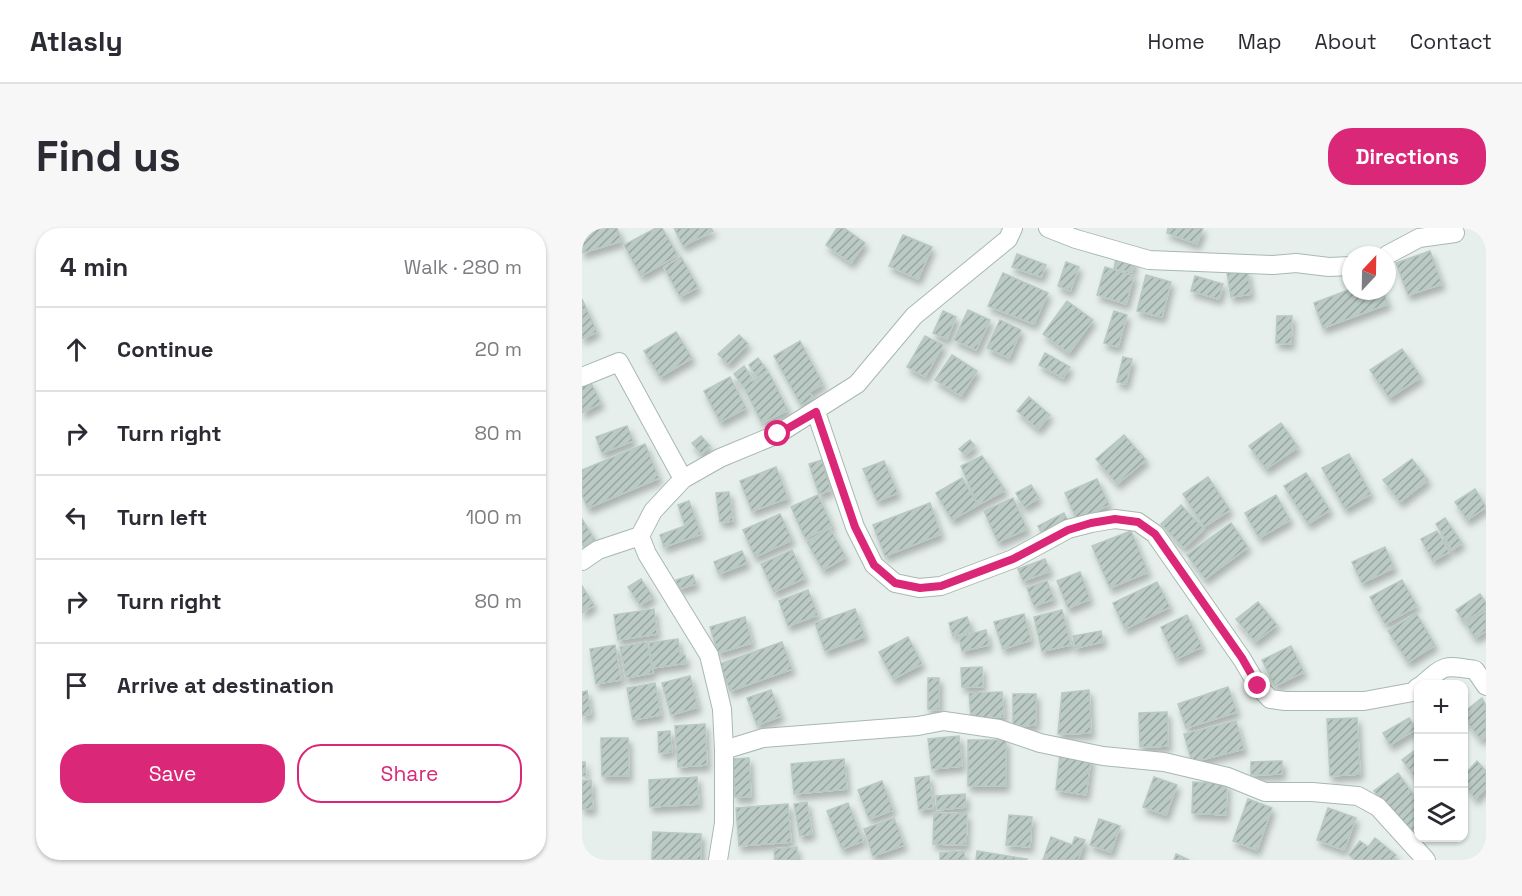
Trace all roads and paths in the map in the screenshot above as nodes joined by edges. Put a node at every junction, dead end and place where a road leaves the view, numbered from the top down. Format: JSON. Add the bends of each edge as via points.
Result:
{"nodes":[{"id":1,"x":1012,"y":228,"type":"edge"},
{"id":2,"x":1048,"y":228,"type":"edge"},
{"id":3,"x":1455,"y":233,"type":"dead end"},
{"id":4,"x":1396,"y":250,"type":"edge"},
{"id":5,"x":1342,"y":266,"type":"edge"},
{"id":6,"x":582,"y":377,"type":"edge"},
{"id":7,"x":816,"y":412,"type":"junction"},
{"id":8,"x":683,"y":479,"type":"junction"},
{"id":9,"x":640,"y":536,"type":"junction"},
{"id":10,"x":582,"y":561,"type":"edge"},
{"id":11,"x":1427,"y":680,"type":"edge"},
{"id":12,"x":1486,"y":686,"type":"edge"},
{"id":13,"x":1414,"y":691,"type":"edge"},
{"id":14,"x":724,"y":750,"type":"junction"},
{"id":15,"x":718,"y":860,"type":"edge"},
{"id":16,"x":1426,"y":860,"type":"edge"}],
"edges":[{"from":1,"to":7,"type":"street","via":[[1008,239],[914,316],[857,384]]},
{"from":2,"to":5,"type":"street","via":[[1149,260]]},
{"from":3,"to":4,"type":"street","via":[[1419,238]]},
{"from":6,"to":8,"type":"street","via":[[619,362]]},
{"from":7,"to":8,"type":"street"},
{"from":7,"to":13,"type":"street","via":[[855,527],[874,565],[895,583],[920,588],[941,586],[1013,559],[1068,530],[1115,519],[1138,522],[1155,534],[1270,699],[1364,701]]},
{"from":8,"to":9,"type":"street","via":[[653,511]]},
{"from":9,"to":10,"type":"street","via":[[598,550]]},
{"from":9,"to":14,"type":"street","via":[[709,655],[722,709]]},
{"from":11,"to":12,"type":"street","via":[[1449,665],[1475,670]]},
{"from":14,"to":15,"type":"street","via":[[724,823]]},
{"from":14,"to":16,"type":"street","via":[[763,738],[944,721],[999,729],[1040,743],[1164,762],[1228,777],[1265,792],[1358,796],[1378,807]]}]}
